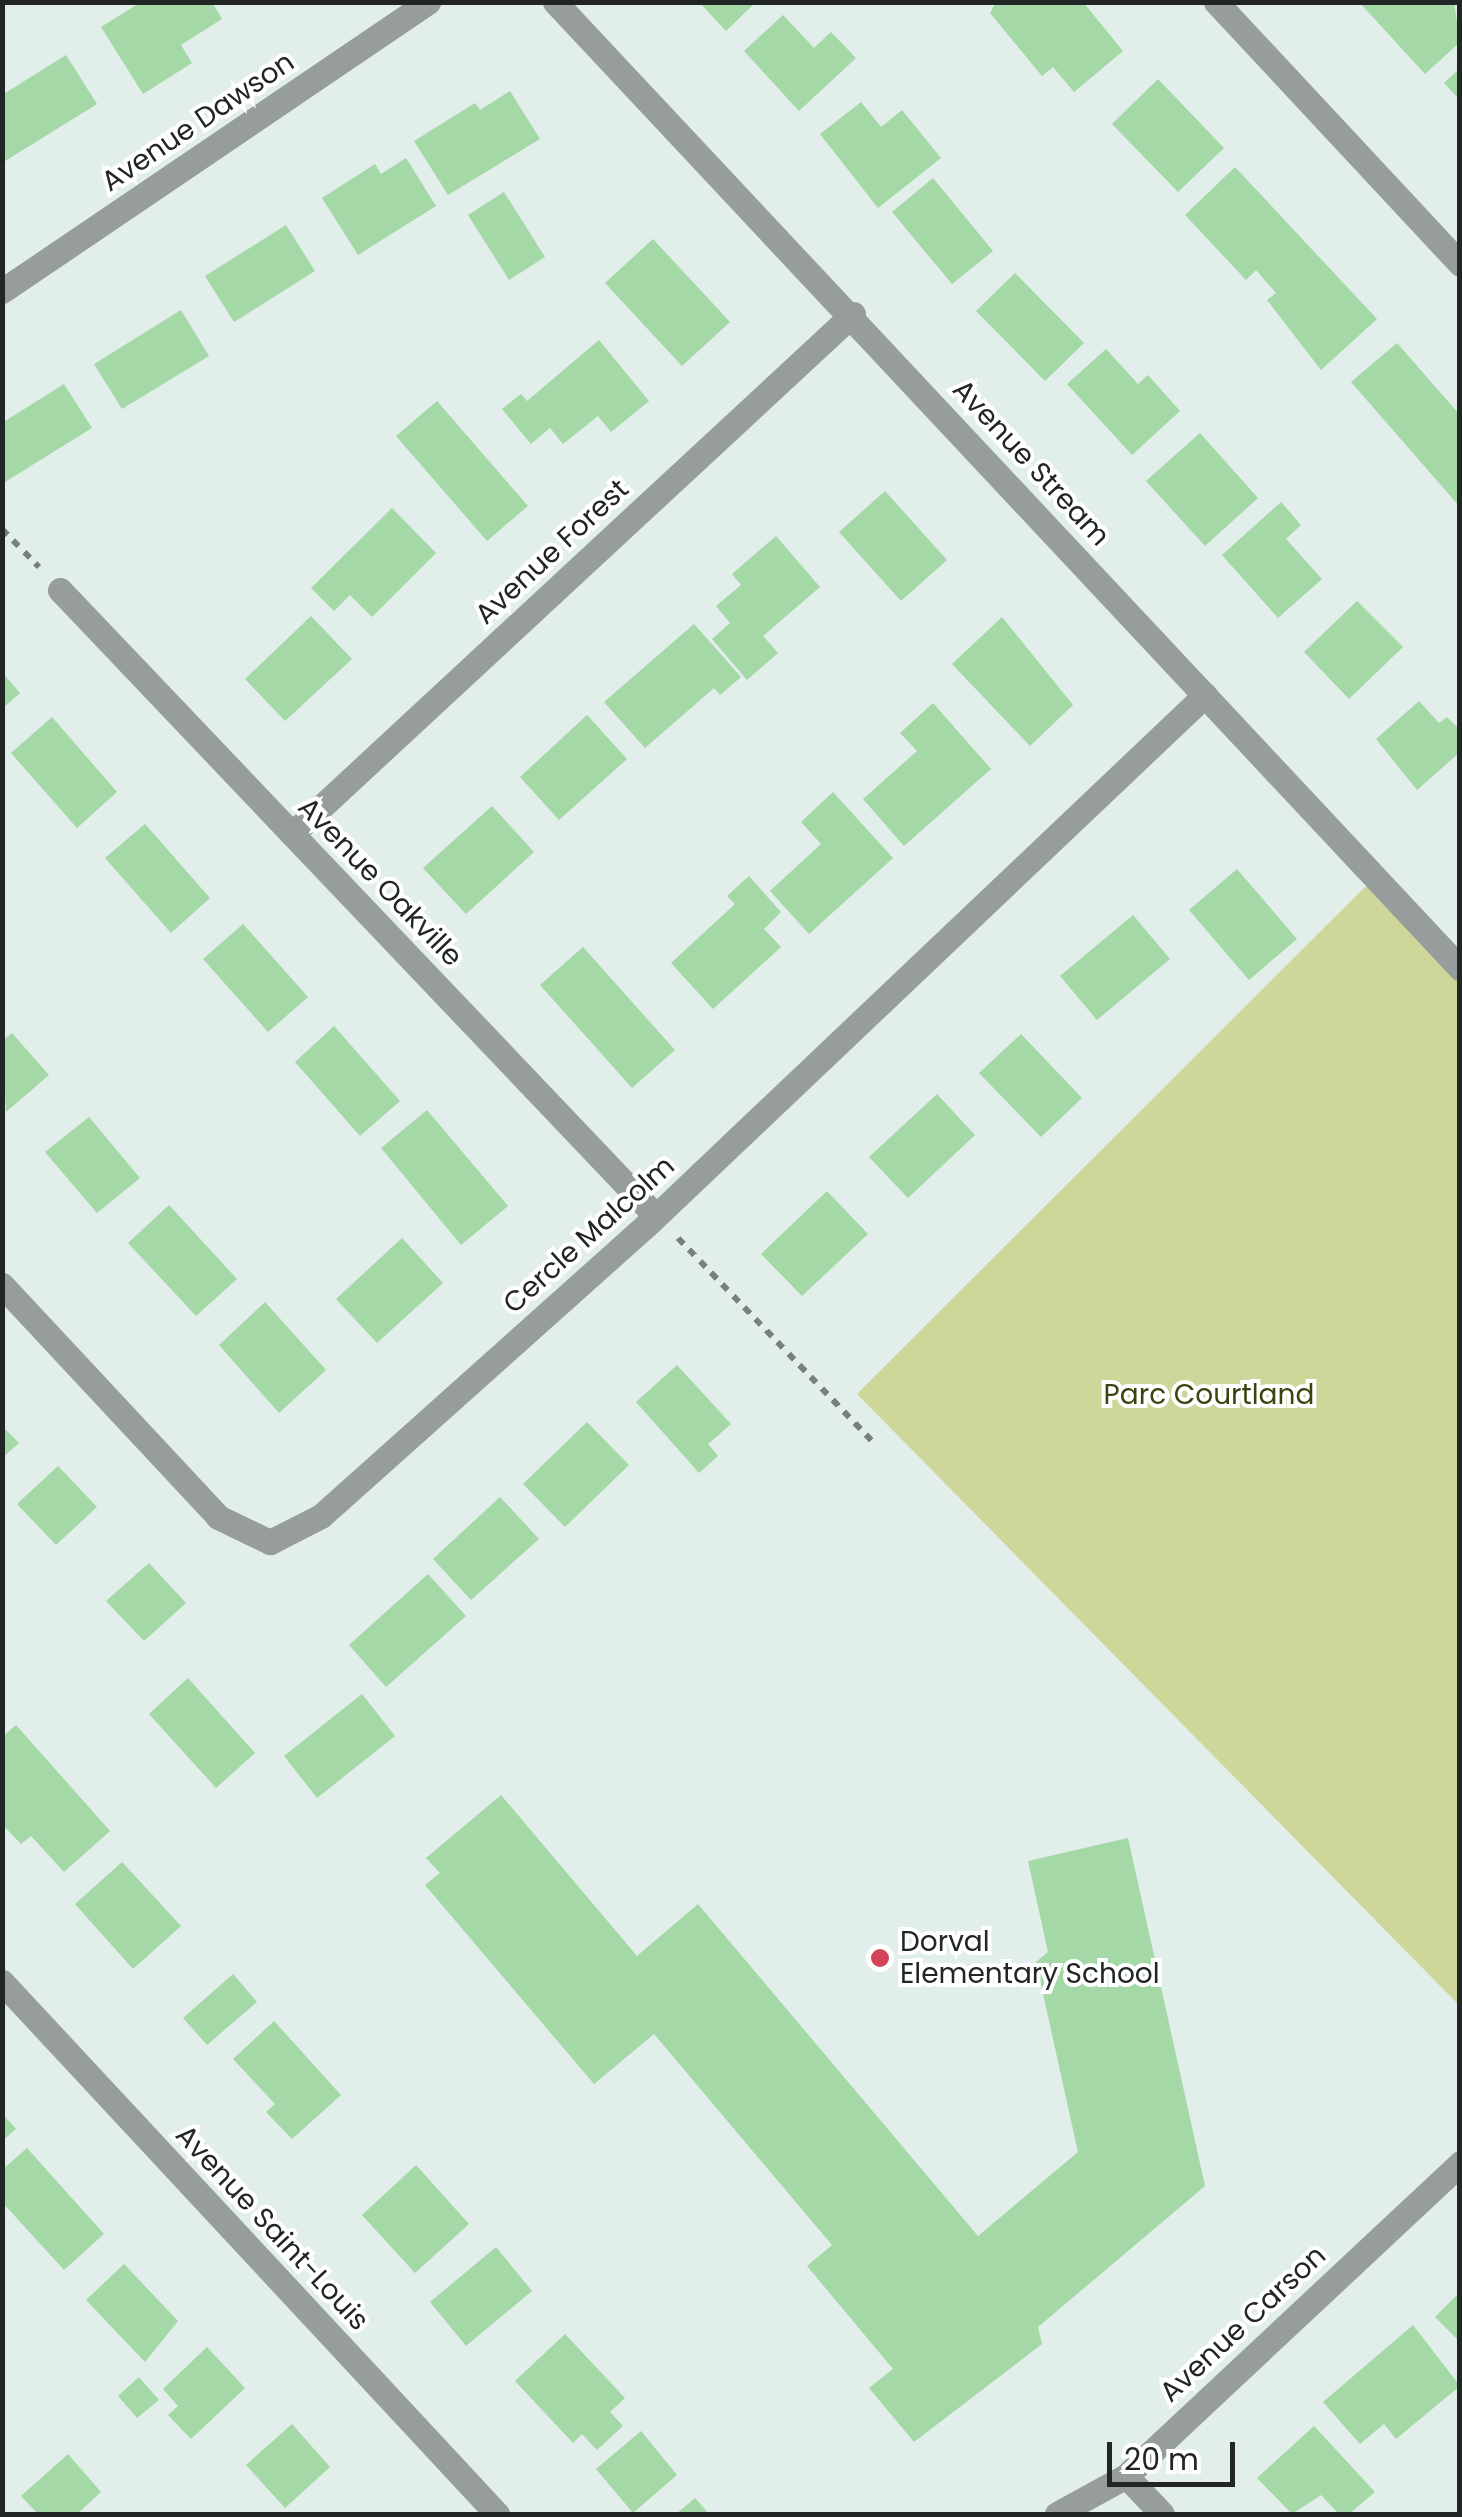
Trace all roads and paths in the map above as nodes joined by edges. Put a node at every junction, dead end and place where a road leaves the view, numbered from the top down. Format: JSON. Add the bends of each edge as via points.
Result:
{"nodes":[{"id":1,"x":428,"y":2,"type":"edge"},
{"id":2,"x":556,"y":2,"type":"edge"},
{"id":3,"x":1216,"y":2,"type":"edge"},
{"id":4,"x":1460,"y":264,"type":"edge"},
{"id":5,"x":2,"y":292,"type":"edge"},
{"id":6,"x":853,"y":314,"type":"junction"},
{"id":7,"x":2,"y":529,"type":"edge"},
{"id":8,"x":60,"y":590,"type":"joint"},
{"id":9,"x":1205,"y":694,"type":"junction"},
{"id":10,"x":292,"y":834,"type":"junction"},
{"id":11,"x":1460,"y":968,"type":"edge"},
{"id":12,"x":656,"y":1216,"type":"junction"},
{"id":13,"x":2,"y":1284,"type":"edge"},
{"id":14,"x":872,"y":1441,"type":"dead end"},
{"id":15,"x":2,"y":1982,"type":"edge"},
{"id":16,"x":1460,"y":2163,"type":"edge"},
{"id":17,"x":1126,"y":2476,"type":"junction"},
{"id":18,"x":497,"y":2514,"type":"edge"},
{"id":19,"x":1058,"y":2514,"type":"edge"},
{"id":20,"x":1162,"y":2514,"type":"edge"}],
"edges":[{"from":1,"to":5,"type":"street","name":"Avenue Dawson"},
{"from":2,"to":6,"type":"street","name":"Avenue Stream"},
{"from":3,"to":4,"type":"street"},
{"from":6,"to":9,"type":"street","name":"Avenue Stream"},
{"from":6,"to":10,"type":"street","name":"Avenue Forest"},
{"from":7,"to":8,"type":"path"},
{"from":8,"to":10,"type":"street","name":"Avenue Oakville"},
{"from":9,"to":11,"type":"street","name":"Avenue Stream"},
{"from":9,"to":12,"type":"street","name":"Cercle Malcolm"},
{"from":10,"to":12,"type":"street","name":"Avenue Oakville"},
{"from":12,"to":13,"type":"street","name":"Cercle Malcolm","via":[[321,1516],[270,1542],[218,1517]]},
{"from":12,"to":14,"type":"path"},
{"from":15,"to":18,"type":"street","name":"Avenue Saint-Louis"},
{"from":16,"to":17,"type":"street","name":"Avenue Carson"},
{"from":17,"to":19,"type":"street","name":"Avenue Carson"},
{"from":17,"to":20,"type":"street"}]}
